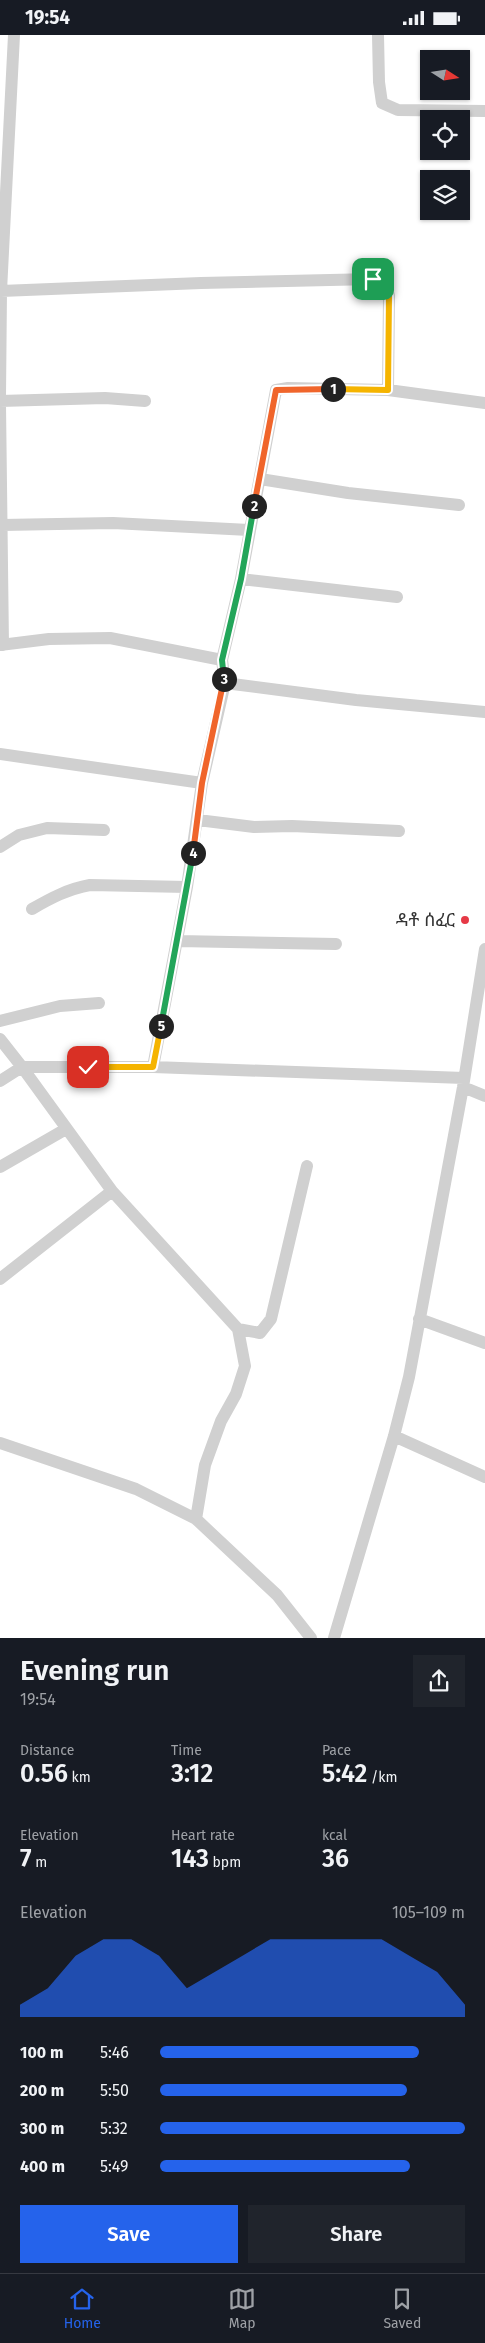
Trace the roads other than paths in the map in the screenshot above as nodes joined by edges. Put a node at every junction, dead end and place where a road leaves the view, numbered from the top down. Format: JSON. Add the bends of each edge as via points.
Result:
{"nodes":[{"id":1,"x":14,"y":35,"type":"edge"},
{"id":2,"x":378,"y":35,"type":"edge"},
{"id":3,"x":485,"y":111,"type":"edge"},
{"id":4,"x":1,"y":291,"type":"junction"},
{"id":5,"x":388,"y":390,"type":"junction"},
{"id":6,"x":0,"y":396,"type":"edge"},
{"id":7,"x":0,"y":401,"type":"edge"},
{"id":8,"x":145,"y":401,"type":"dead end"},
{"id":9,"x":485,"y":403,"type":"edge"},
{"id":10,"x":0,"y":405,"type":"edge"},
{"id":11,"x":260,"y":479,"type":"junction"},
{"id":12,"x":459,"y":505,"type":"dead end"},
{"id":13,"x":2,"y":525,"type":"junction"},
{"id":14,"x":249,"y":531,"type":"junction"},
{"id":15,"x":241,"y":579,"type":"junction"},
{"id":16,"x":398,"y":597,"type":"dead end"},
{"id":17,"x":2,"y":645,"type":"edge"},
{"id":18,"x":222,"y":660,"type":"junction"},
{"id":19,"x":225,"y":683,"type":"junction"},
{"id":20,"x":485,"y":712,"type":"edge"},
{"id":21,"x":0,"y":754,"type":"edge"},
{"id":22,"x":202,"y":783,"type":"junction"},
{"id":23,"x":198,"y":820,"type":"junction"},
{"id":24,"x":104,"y":830,"type":"dead end"},
{"id":25,"x":399,"y":831,"type":"dead end"},
{"id":26,"x":0,"y":847,"type":"edge"},
{"id":27,"x":187,"y":887,"type":"junction"},
{"id":28,"x":32,"y":909,"type":"dead end"},
{"id":29,"x":178,"y":941,"type":"junction"},
{"id":30,"x":336,"y":944,"type":"dead end"},
{"id":31,"x":485,"y":949,"type":"edge"},
{"id":32,"x":484,"y":967,"type":"edge"},
{"id":33,"x":99,"y":1003,"type":"dead end"},
{"id":34,"x":0,"y":1021,"type":"edge"},
{"id":35,"x":0,"y":1039,"type":"edge"},
{"id":36,"x":22,"y":1067,"type":"junction"},
{"id":37,"x":153,"y":1067,"type":"junction"},
{"id":38,"x":0,"y":1081,"type":"edge"},
{"id":39,"x":464,"y":1082,"type":"junction"},
{"id":40,"x":485,"y":1095,"type":"edge"},
{"id":41,"x":66,"y":1129,"type":"junction"},
{"id":42,"x":307,"y":1165,"type":"dead end"},
{"id":43,"x":0,"y":1167,"type":"edge"},
{"id":44,"x":112,"y":1191,"type":"junction"},
{"id":45,"x":0,"y":1279,"type":"edge"},
{"id":46,"x":419,"y":1319,"type":"junction"},
{"id":47,"x":238,"y":1329,"type":"junction"},
{"id":48,"x":485,"y":1343,"type":"edge"},
{"id":49,"x":394,"y":1436,"type":"junction"},
{"id":50,"x":0,"y":1443,"type":"edge"},
{"id":51,"x":485,"y":1477,"type":"edge"},
{"id":52,"x":196,"y":1519,"type":"junction"},
{"id":53,"x":311,"y":1638,"type":"edge"},
{"id":54,"x":334,"y":1638,"type":"edge"}],
"edges":[{"from":1,"to":4,"type":"street"},
{"from":2,"to":3,"type":"street","via":[[382,103],[398,110]]},
{"from":4,"to":5,"type":"street","via":[[200,283],[373,279],[386,282],[389,296]]},
{"from":4,"to":6,"type":"street"},
{"from":5,"to":9,"type":"street"},
{"from":5,"to":11,"type":"street","via":[[276,390]]},
{"from":7,"to":8,"type":"street","via":[[105,398]]},
{"from":10,"to":13,"type":"street"},
{"from":11,"to":12,"type":"street"},
{"from":11,"to":14,"type":"street"},
{"from":13,"to":14,"type":"street","via":[[113,523]]},
{"from":13,"to":17,"type":"street"},
{"from":14,"to":15,"type":"street"},
{"from":15,"to":16,"type":"street"},
{"from":15,"to":18,"type":"street"},
{"from":17,"to":18,"type":"street","via":[[49,639],[110,638]]},
{"from":18,"to":19,"type":"street"},
{"from":19,"to":20,"type":"street"},
{"from":19,"to":22,"type":"street"},
{"from":21,"to":22,"type":"street"},
{"from":22,"to":23,"type":"street"},
{"from":23,"to":25,"type":"street","via":[[254,827]]},
{"from":23,"to":27,"type":"street"},
{"from":24,"to":26,"type":"street","via":[[47,828],[19,835]]},
{"from":27,"to":28,"type":"street","via":[[90,885],[52,897]]},
{"from":27,"to":29,"type":"street"},
{"from":29,"to":30,"type":"street"},
{"from":29,"to":37,"type":"street"},
{"from":31,"to":32,"type":"street"},
{"from":32,"to":39,"type":"street"},
{"from":33,"to":34,"type":"street","via":[[60,1006]]},
{"from":35,"to":36,"type":"street"},
{"from":36,"to":37,"type":"street"},
{"from":36,"to":38,"type":"street"},
{"from":36,"to":41,"type":"street"},
{"from":37,"to":39,"type":"street"},
{"from":39,"to":40,"type":"street"},
{"from":39,"to":46,"type":"street"},
{"from":41,"to":43,"type":"street"},
{"from":41,"to":44,"type":"street"},
{"from":42,"to":47,"type":"street","via":[[271,1319],[260,1333]]},
{"from":44,"to":45,"type":"street"},
{"from":44,"to":47,"type":"street"},
{"from":46,"to":48,"type":"street"},
{"from":46,"to":49,"type":"street","via":[[410,1377]]},
{"from":47,"to":52,"type":"street","via":[[245,1366],[205,1465]]},
{"from":49,"to":51,"type":"street"},
{"from":49,"to":54,"type":"street"},
{"from":50,"to":52,"type":"street","via":[[136,1489]]},
{"from":52,"to":53,"type":"street","via":[[277,1595]]}]}
